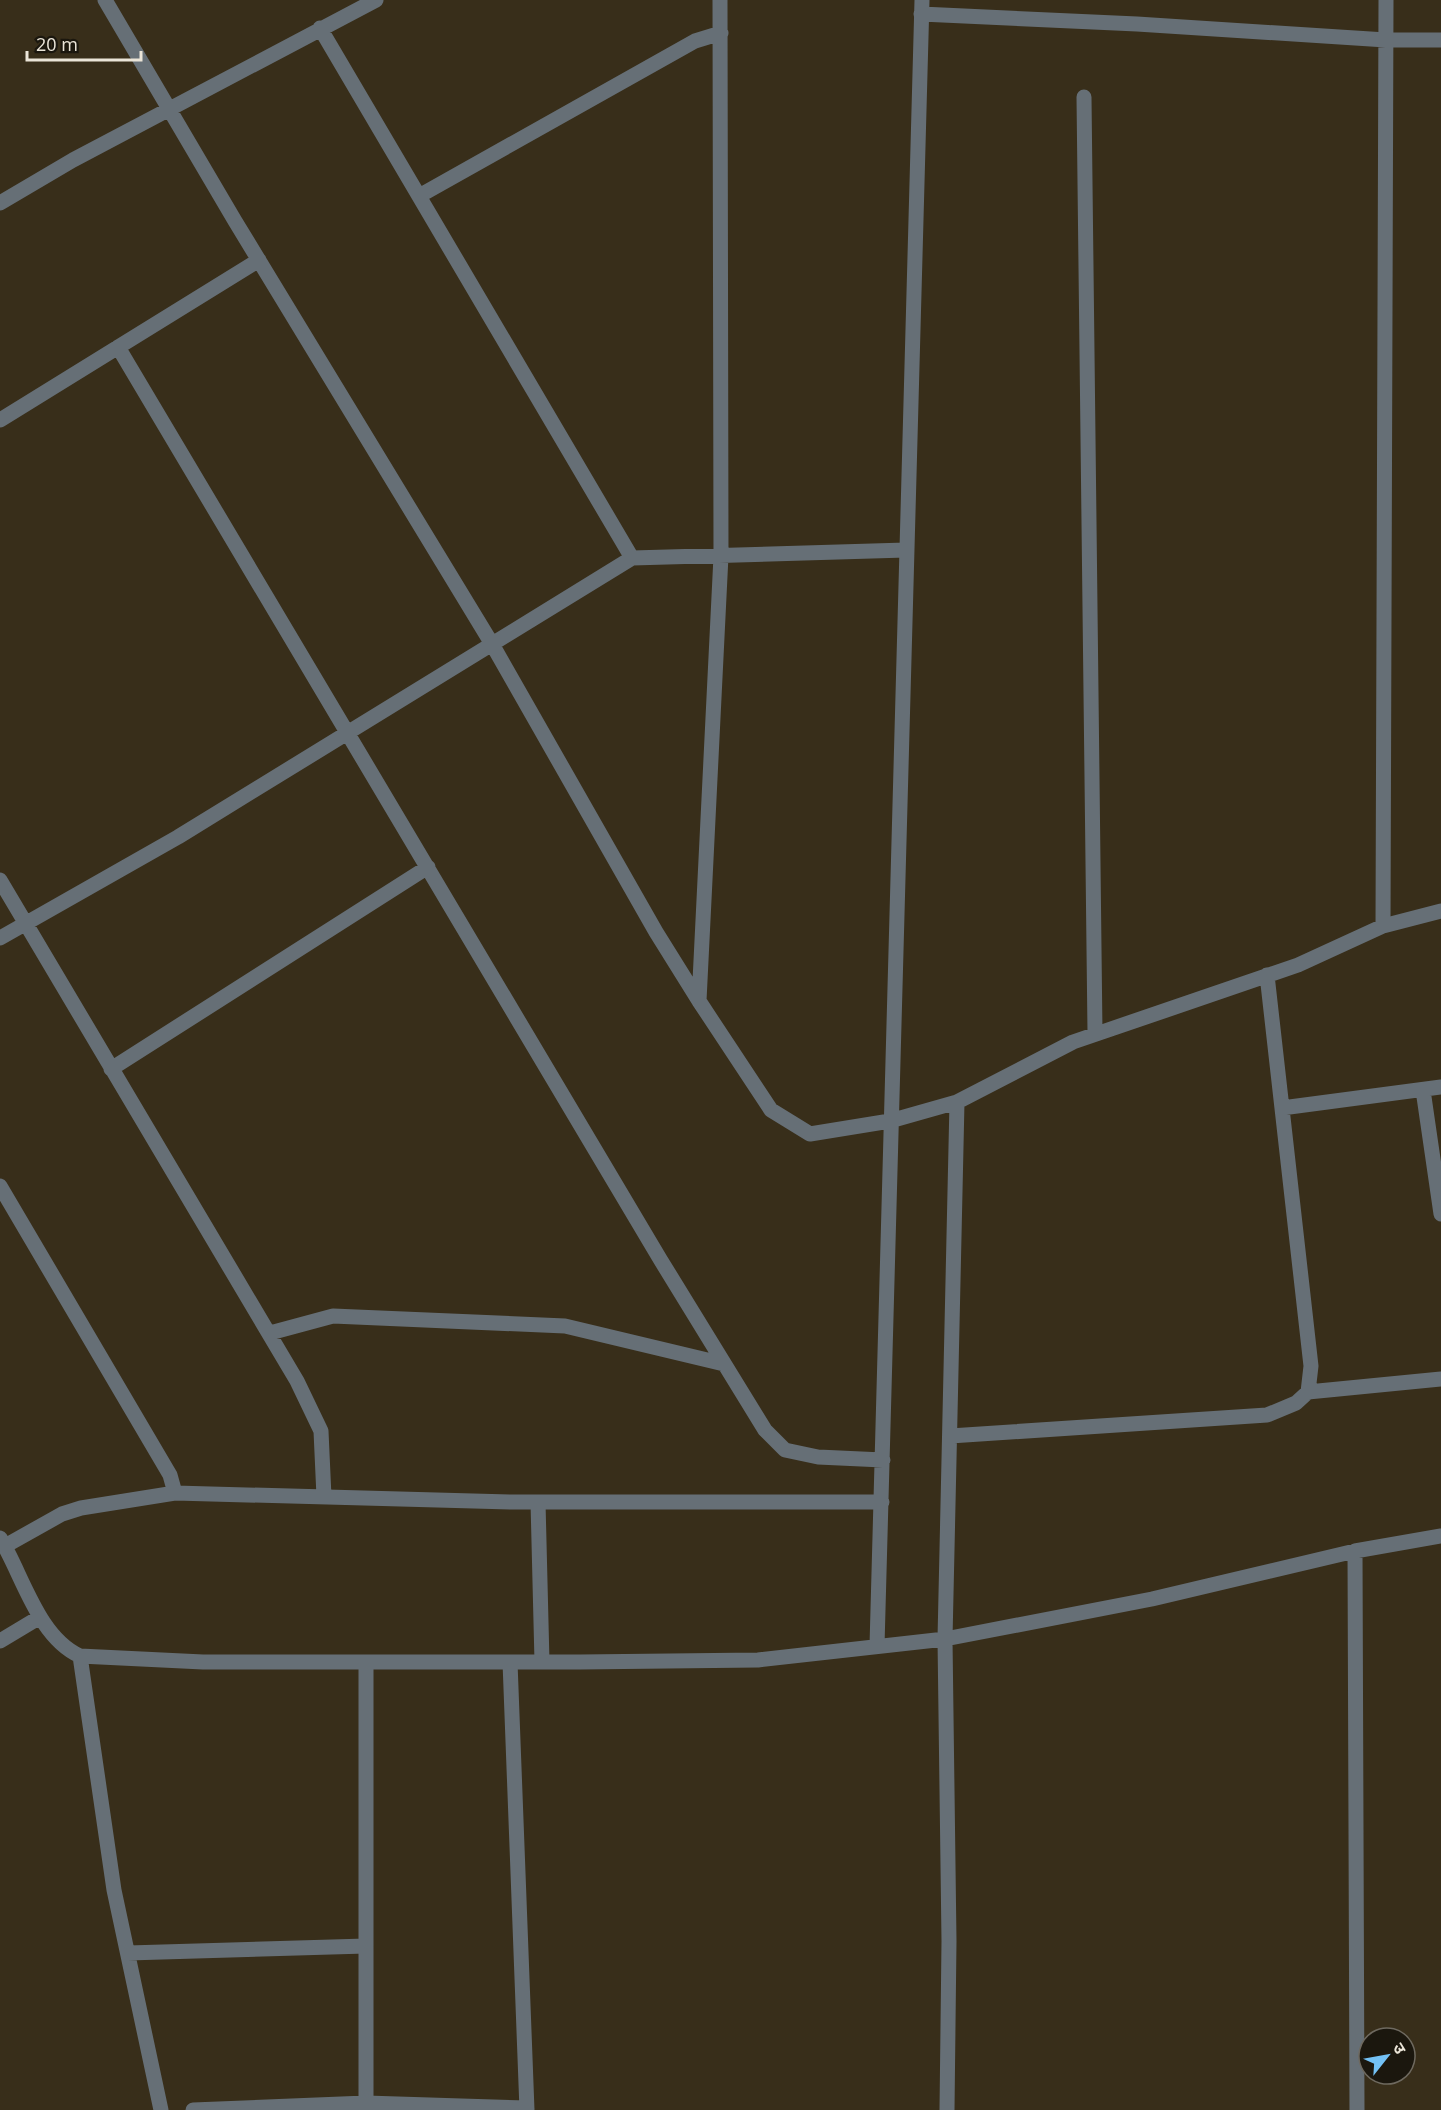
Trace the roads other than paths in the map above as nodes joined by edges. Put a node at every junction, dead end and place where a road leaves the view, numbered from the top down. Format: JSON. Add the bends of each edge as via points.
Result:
{"nodes":[{"id":1,"x":105,"y":0,"type":"edge"},
{"id":2,"x":376,"y":0,"type":"edge"},
{"id":3,"x":720,"y":0,"type":"edge"},
{"id":4,"x":1386,"y":0,"type":"edge"},
{"id":5,"x":922,"y":7,"type":"edge"},
{"id":6,"x":320,"y":28,"type":"junction"},
{"id":7,"x":720,"y":33,"type":"junction"},
{"id":8,"x":1386,"y":40,"type":"junction"},
{"id":9,"x":1441,"y":40,"type":"edge"},
{"id":10,"x":1084,"y":97,"type":"dead end"},
{"id":11,"x":170,"y":108,"type":"junction"},
{"id":12,"x":419,"y":196,"type":"junction"},
{"id":13,"x":0,"y":203,"type":"edge"},
{"id":14,"x":259,"y":260,"type":"junction"},
{"id":15,"x":118,"y":347,"type":"junction"},
{"id":16,"x":0,"y":420,"type":"edge"},
{"id":17,"x":906,"y":550,"type":"junction"},
{"id":18,"x":721,"y":556,"type":"junction"},
{"id":19,"x":632,"y":558,"type":"junction"},
{"id":20,"x":492,"y":644,"type":"junction"},
{"id":21,"x":348,"y":732,"type":"junction"},
{"id":22,"x":428,"y":867,"type":"junction"},
{"id":23,"x":0,"y":880,"type":"edge"},
{"id":24,"x":1441,"y":911,"type":"edge"},
{"id":25,"x":25,"y":924,"type":"junction"},
{"id":26,"x":1383,"y":926,"type":"junction"},
{"id":27,"x":0,"y":938,"type":"edge"},
{"id":28,"x":1267,"y":975,"type":"junction"},
{"id":29,"x":699,"y":1001,"type":"junction"},
{"id":30,"x":1095,"y":1033,"type":"junction"},
{"id":31,"x":111,"y":1069,"type":"junction"},
{"id":32,"x":1441,"y":1087,"type":"edge"},
{"id":33,"x":1423,"y":1090,"type":"junction"},
{"id":34,"x":957,"y":1102,"type":"junction"},
{"id":35,"x":1282,"y":1108,"type":"junction"},
{"id":36,"x":890,"y":1121,"type":"junction"},
{"id":37,"x":0,"y":1186,"type":"edge"},
{"id":38,"x":1441,"y":1214,"type":"edge"},
{"id":39,"x":270,"y":1333,"type":"junction"},
{"id":40,"x":724,"y":1364,"type":"junction"},
{"id":41,"x":1441,"y":1379,"type":"edge"},
{"id":42,"x":1308,"y":1392,"type":"junction"},
{"id":43,"x":950,"y":1436,"type":"junction"},
{"id":44,"x":883,"y":1460,"type":"junction"},
{"id":45,"x":175,"y":1493,"type":"junction"},
{"id":46,"x":324,"y":1497,"type":"junction"},
{"id":47,"x":538,"y":1502,"type":"junction"},
{"id":48,"x":882,"y":1502,"type":"junction"},
{"id":49,"x":1441,"y":1536,"type":"edge"},
{"id":50,"x":2,"y":1542,"type":"edge"},
{"id":51,"x":1355,"y":1551,"type":"junction"},
{"id":52,"x":40,"y":1617,"type":"junction"},
{"id":53,"x":945,"y":1639,"type":"junction"},
{"id":54,"x":0,"y":1641,"type":"edge"},
{"id":55,"x":877,"y":1646,"type":"junction"},
{"id":56,"x":80,"y":1656,"type":"junction"},
{"id":57,"x":366,"y":1662,"type":"junction"},
{"id":58,"x":510,"y":1662,"type":"junction"},
{"id":59,"x":542,"y":1662,"type":"junction"},
{"id":60,"x":366,"y":1946,"type":"junction"},
{"id":61,"x":128,"y":1953,"type":"junction"},
{"id":62,"x":366,"y":2107,"type":"edge"},
{"id":63,"x":527,"y":2109,"type":"edge"},
{"id":64,"x":161,"y":2110,"type":"edge"},
{"id":65,"x":193,"y":2110,"type":"edge"},
{"id":66,"x":946,"y":2110,"type":"edge"},
{"id":67,"x":1358,"y":2110,"type":"edge"}],
"edges":[{"from":1,"to":11,"type":"street"},
{"from":2,"to":6,"type":"street"},
{"from":3,"to":7,"type":"street"},
{"from":4,"to":8,"type":"street"},
{"from":5,"to":8,"type":"street"},
{"from":5,"to":17,"type":"street"},
{"from":6,"to":11,"type":"street"},
{"from":6,"to":12,"type":"street"},
{"from":7,"to":12,"type":"street","via":[[695,40]]},
{"from":7,"to":18,"type":"street"},
{"from":8,"to":9,"type":"street"},
{"from":8,"to":26,"type":"street"},
{"from":10,"to":30,"type":"street"},
{"from":11,"to":13,"type":"street"},
{"from":11,"to":14,"type":"street"},
{"from":12,"to":19,"type":"street"},
{"from":14,"to":15,"type":"street"},
{"from":14,"to":20,"type":"street"},
{"from":15,"to":16,"type":"street"},
{"from":15,"to":21,"type":"street"},
{"from":17,"to":18,"type":"street"},
{"from":17,"to":36,"type":"street"},
{"from":18,"to":19,"type":"street"},
{"from":18,"to":29,"type":"street"},
{"from":19,"to":20,"type":"street"},
{"from":20,"to":21,"type":"street"},
{"from":20,"to":29,"type":"street"},
{"from":21,"to":22,"type":"street"},
{"from":21,"to":25,"type":"street","via":[[178,837]]},
{"from":22,"to":31,"type":"street"},
{"from":22,"to":40,"type":"street"},
{"from":23,"to":25,"type":"street"},
{"from":24,"to":26,"type":"street"},
{"from":25,"to":27,"type":"street"},
{"from":25,"to":31,"type":"street"},
{"from":26,"to":28,"type":"street"},
{"from":28,"to":30,"type":"street"},
{"from":28,"to":35,"type":"street"},
{"from":29,"to":36,"type":"street","via":[[771,1110],[810,1134]]},
{"from":30,"to":34,"type":"street"},
{"from":31,"to":39,"type":"street"},
{"from":32,"to":33,"type":"street"},
{"from":33,"to":35,"type":"street"},
{"from":33,"to":38,"type":"street"},
{"from":34,"to":36,"type":"street"},
{"from":34,"to":43,"type":"street"},
{"from":35,"to":42,"type":"street","via":[[1311,1366]]},
{"from":36,"to":44,"type":"street"},
{"from":37,"to":45,"type":"street","via":[[170,1475]]},
{"from":39,"to":40,"type":"street","via":[[333,1316],[565,1326]]},
{"from":39,"to":46,"type":"street","via":[[321,1431]]},
{"from":40,"to":44,"type":"street","via":[[765,1430],[785,1450],[818,1457]]},
{"from":41,"to":42,"type":"street"},
{"from":42,"to":43,"type":"street","via":[[1296,1403],[1267,1415]]},
{"from":43,"to":53,"type":"street"},
{"from":44,"to":48,"type":"street"},
{"from":45,"to":46,"type":"street"},
{"from":45,"to":50,"type":"street","via":[[71,1511]]},
{"from":46,"to":47,"type":"street"},
{"from":47,"to":48,"type":"street"},
{"from":47,"to":59,"type":"street"},
{"from":48,"to":55,"type":"street"},
{"from":49,"to":51,"type":"street"},
{"from":50,"to":52,"type":"street"},
{"from":51,"to":53,"type":"street","via":[[1152,1599]]},
{"from":51,"to":67,"type":"street"},
{"from":52,"to":54,"type":"street"},
{"from":52,"to":56,"type":"street","via":[[67,1650]]},
{"from":53,"to":55,"type":"street"},
{"from":53,"to":66,"type":"street","via":[[950,1941]]},
{"from":55,"to":59,"type":"street","via":[[758,1660]]},
{"from":56,"to":57,"type":"street","via":[[203,1662]]},
{"from":56,"to":61,"type":"street","via":[[114,1890]]},
{"from":57,"to":58,"type":"street"},
{"from":57,"to":60,"type":"street"},
{"from":58,"to":59,"type":"street"},
{"from":58,"to":63,"type":"street"},
{"from":60,"to":61,"type":"street"},
{"from":60,"to":62,"type":"street"},
{"from":61,"to":64,"type":"street"},
{"from":62,"to":63,"type":"street"},
{"from":62,"to":65,"type":"street"}]}
